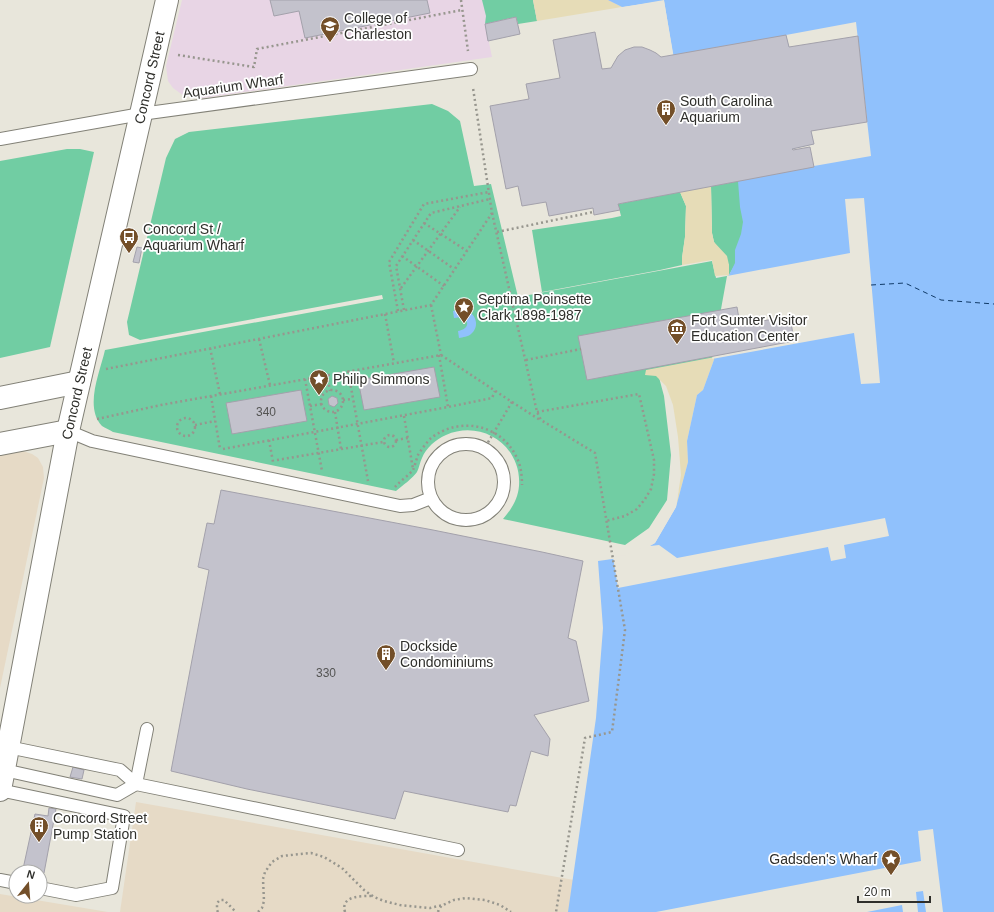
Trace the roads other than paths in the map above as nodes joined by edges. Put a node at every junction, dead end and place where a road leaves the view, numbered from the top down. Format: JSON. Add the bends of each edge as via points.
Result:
{"nodes":[{"id":1,"x":167,"y":0,"type":"edge"},
{"id":2,"x":471,"y":69,"type":"road end"},
{"id":3,"x":141,"y":114,"type":"junction"},
{"id":4,"x":0,"y":139,"type":"edge"},
{"id":5,"x":79,"y":382,"type":"junction"},
{"id":6,"x":0,"y":398,"type":"edge"},
{"id":7,"x":68,"y":431,"type":"junction"},
{"id":8,"x":0,"y":444,"type":"edge"},
{"id":9,"x":431,"y":498,"type":"junction"},
{"id":10,"x":147,"y":729,"type":"dead end"},
{"id":11,"x":8,"y":747,"type":"junction"},
{"id":12,"x":2,"y":777,"type":"edge"},
{"id":13,"x":136,"y":784,"type":"junction"},
{"id":14,"x":458,"y":850,"type":"dead end"},
{"id":15,"x":48,"y":890,"type":"edge"}],
"edges":[{"from":1,"to":3,"type":"street","name":"Concord Street"},
{"from":2,"to":3,"type":"lane","name":"Aquarium Wharf"},
{"from":3,"to":4,"type":"lane","name":"Aquarium Wharf"},
{"from":3,"to":5,"type":"street","name":"Concord Street"},
{"from":5,"to":6,"type":"street"},
{"from":5,"to":7,"type":"street","name":"Concord Street"},
{"from":7,"to":8,"type":"street"},
{"from":7,"to":9,"type":"lane","via":[[92,441],[400,506],[413,505]]},
{"from":7,"to":11,"type":"street","name":"Concord Street"},
{"from":9,"to":9,"type":"lane","via":[[440,510],[453,518],[468,520],[482,516],[494,507],[502,494],[504,480],[501,465],[492,453],[479,446],[464,444],[449,447],[437,456],[430,469],[428,484]]},
{"from":10,"to":13,"type":"lane"},
{"from":11,"to":12,"type":"street","name":"Concord Street"},
{"from":11,"to":13,"type":"lane","via":[[120,770]]},
{"from":12,"to":13,"type":"lane","via":[[117,795]]},
{"from":12,"to":15,"type":"lane","via":[[124,816],[112,888],[76,895]]},
{"from":13,"to":14,"type":"lane"}]}
